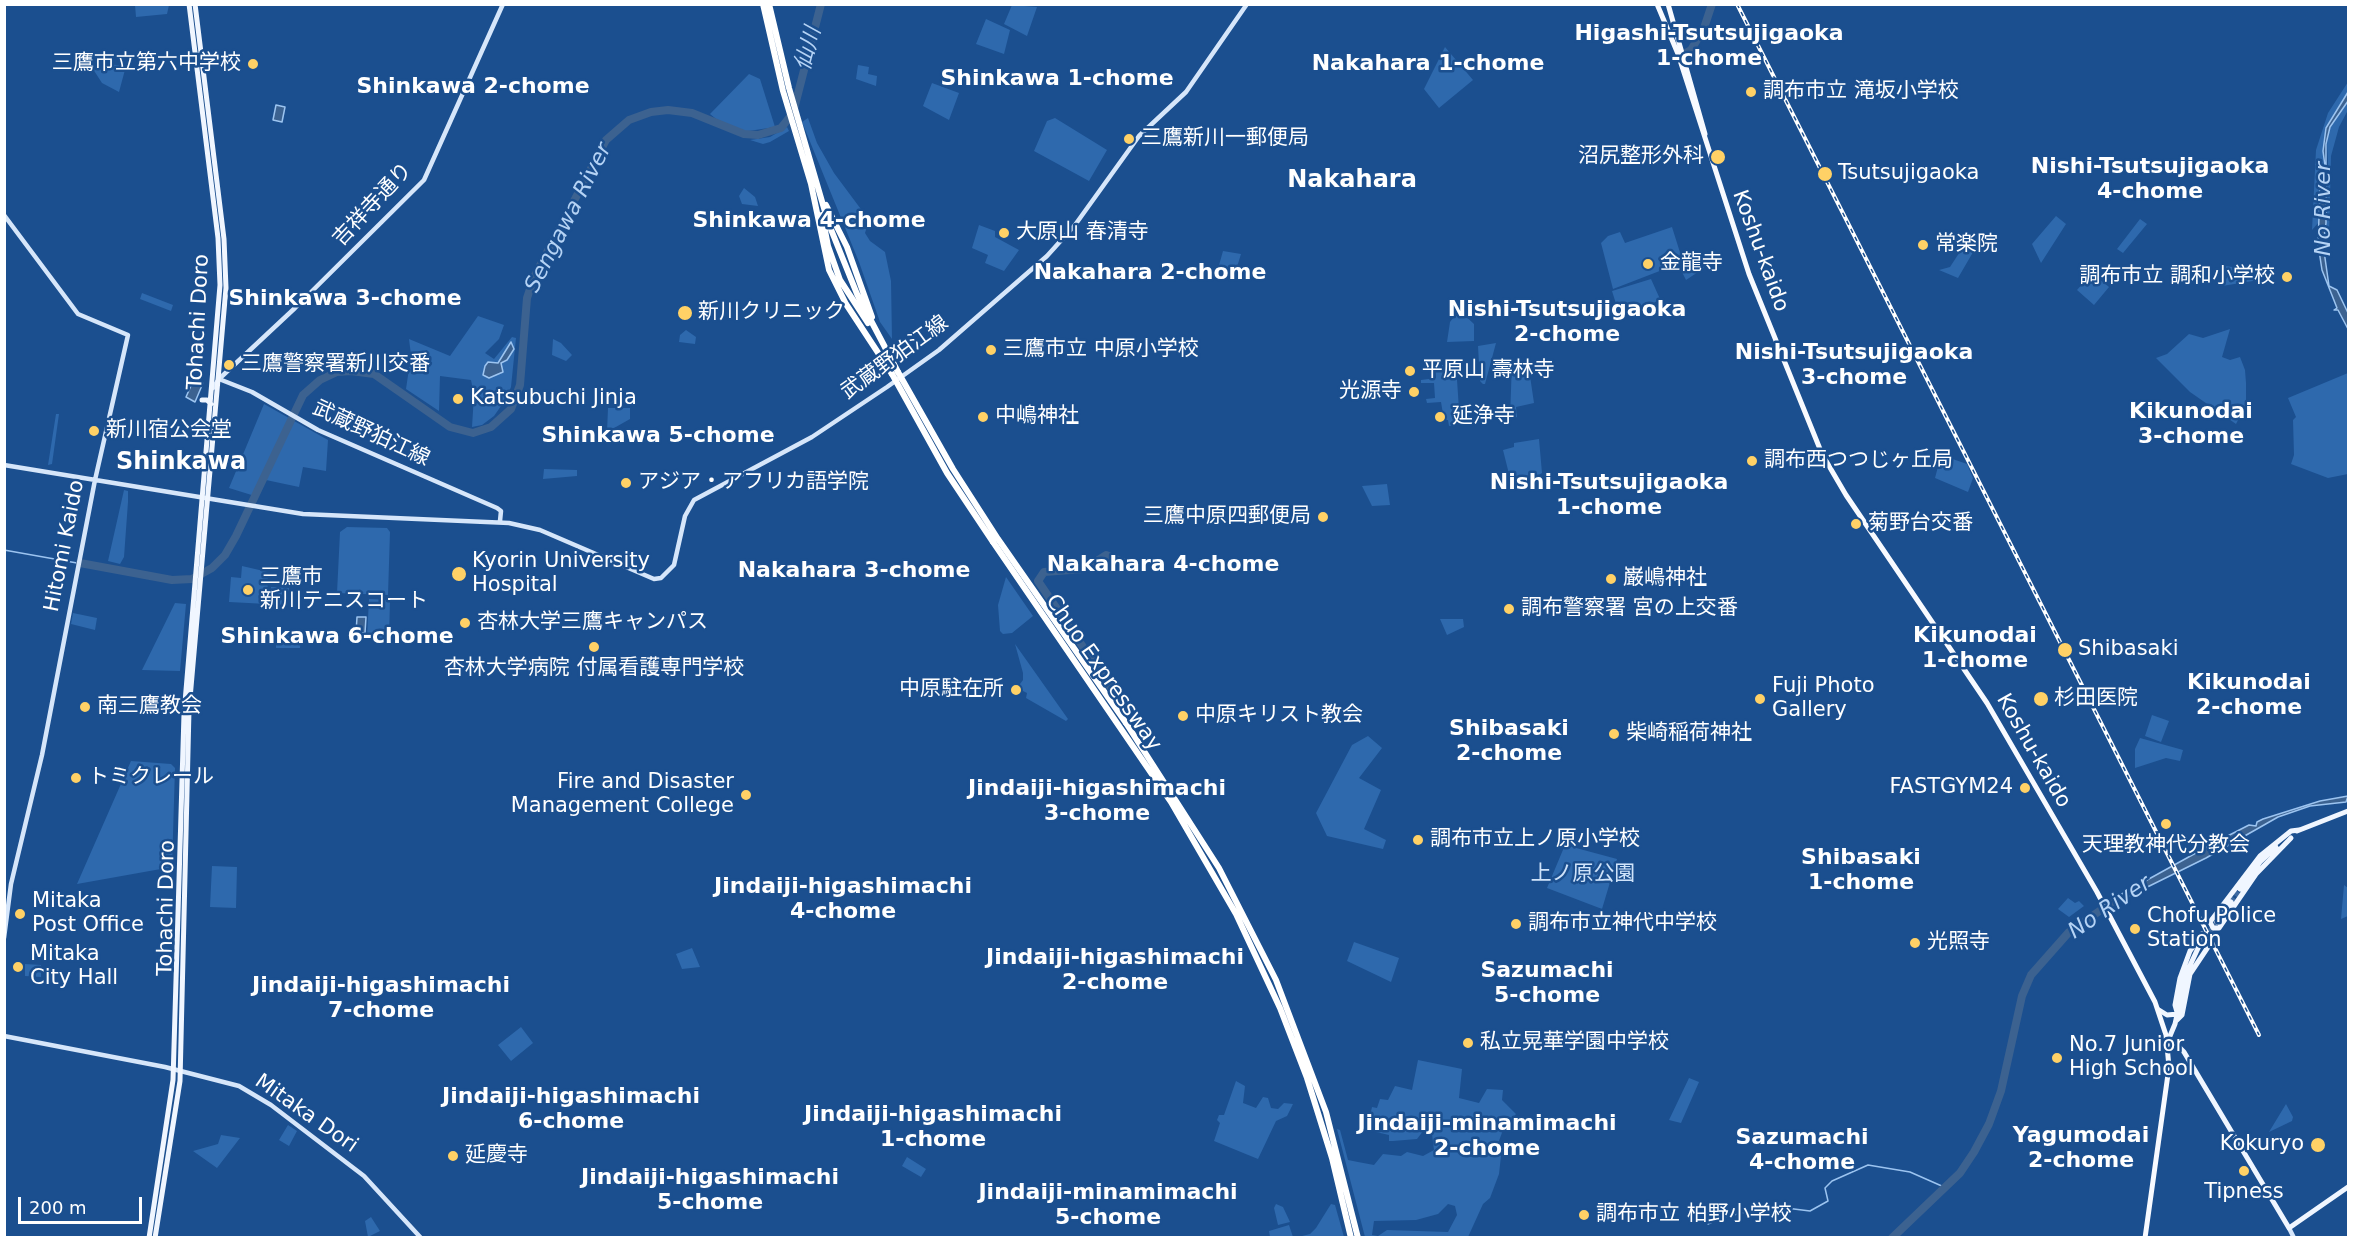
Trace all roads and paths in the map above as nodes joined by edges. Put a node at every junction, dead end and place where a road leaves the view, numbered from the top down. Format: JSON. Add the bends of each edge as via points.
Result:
{"nodes":[{"id":1,"x":189,"y":4,"type":"edge"},
{"id":2,"x":195,"y":4,"type":"edge"},
{"id":3,"x":503,"y":4,"type":"edge"},
{"id":4,"x":763,"y":4,"type":"edge"},
{"id":5,"x":769,"y":4,"type":"edge"},
{"id":6,"x":1247,"y":4,"type":"edge"},
{"id":7,"x":1657,"y":4,"type":"edge"},
{"id":8,"x":1668,"y":4,"type":"edge"},
{"id":9,"x":1706,"y":141,"type":"junction"},
{"id":10,"x":808,"y":162,"type":"junction"},
{"id":11,"x":816,"y":179,"type":"junction"},
{"id":12,"x":4,"y":215,"type":"edge"},
{"id":13,"x":882,"y":343,"type":"junction"},
{"id":14,"x":895,"y":373,"type":"junction"},
{"id":15,"x":219,"y":379,"type":"junction"},
{"id":16,"x":213,"y":388,"type":"junction"},
{"id":17,"x":202,"y":400,"type":"dead end"},
{"id":18,"x":211,"y":406,"type":"junction"},
{"id":19,"x":4,"y":465,"type":"edge"},
{"id":20,"x":94,"y":480,"type":"junction"},
{"id":21,"x":206,"y":498,"type":"junction"},
{"id":22,"x":500,"y":521,"type":"junction"},
{"id":23,"x":1123,"y":724,"type":"junction"},
{"id":24,"x":2349,"y":811,"type":"edge"},
{"id":25,"x":2307,"y":828,"type":"junction"},
{"id":26,"x":2299,"y":830,"type":"junction"},
{"id":27,"x":2291,"y":838,"type":"junction"},
{"id":28,"x":2277,"y":846,"type":"junction"},
{"id":29,"x":2240,"y":889,"type":"tunnel mouth"},
{"id":30,"x":2231,"y":896,"type":"junction"},
{"id":31,"x":2217,"y":922,"type":"tunnel mouth"},
{"id":32,"x":2202,"y":934,"type":"dead end"},
{"id":33,"x":4,"y":938,"type":"edge"},
{"id":34,"x":2200,"y":944,"type":"tunnel mouth"},
{"id":35,"x":2208,"y":947,"type":"tunnel mouth"},
{"id":36,"x":2158,"y":1010,"type":"junction"},
{"id":37,"x":2177,"y":1017,"type":"junction"},
{"id":38,"x":4,"y":1036,"type":"edge"},
{"id":39,"x":2167,"y":1043,"type":"junction"},
{"id":40,"x":177,"y":1071,"type":"junction"},
{"id":41,"x":2349,"y":1187,"type":"edge"},
{"id":42,"x":2289,"y":1228,"type":"junction"},
{"id":43,"x":149,"y":1238,"type":"edge"},
{"id":44,"x":155,"y":1238,"type":"edge"},
{"id":45,"x":421,"y":1238,"type":"edge"},
{"id":46,"x":1351,"y":1238,"type":"edge"},
{"id":47,"x":1358,"y":1238,"type":"edge"},
{"id":48,"x":2145,"y":1238,"type":"edge"},
{"id":49,"x":2294,"y":1238,"type":"edge"}],
"edges":[{"from":1,"to":16,"type":"main road","name":"Tohachi Doro","via":[[220,254]]},
{"from":2,"to":15,"type":"main road","name":"Tohachi Doro","via":[[224,238],[226,288]]},
{"from":3,"to":15,"type":"main road","name":"吉祥寺通り","via":[[424,180]]},
{"from":4,"to":10,"type":"highway","name":"Chuo Expressway","via":[[783,92]]},
{"from":5,"to":10,"type":"highway","name":"Chuo Expressway"},
{"from":6,"to":22,"type":"main road","name":"武蔵野狛江線","via":[[1186,92],[1139,136],[1075,225],[1047,256],[939,350],[887,387],[812,437],[694,500],[685,516],[677,556],[665,575],[654,579],[540,530]]},
{"from":7,"to":9,"type":"highway","name":"Koshu-kaido"},
{"from":8,"to":9,"type":"highway","name":"Koshu-kaido"},
{"from":9,"to":36,"type":"highway","name":"Koshu-kaido","via":[[1750,278],[1825,461],[1987,703],[2101,900]]},
{"from":10,"to":11,"type":"highway","name":"Chuo Expressway"},
{"from":10,"to":14,"type":"highway","name":"Chuo Expressway","via":[[832,279]]},
{"from":11,"to":13,"type":"highway","via":[[851,257]]},
{"from":11,"to":13,"type":"highway","via":[[828,246],[837,272]]},
{"from":12,"to":20,"type":"main road","name":"Hitomi Kaido","via":[[78,314],[128,335]]},
{"from":13,"to":14,"type":"highway","name":"Chuo Expressway"},
{"from":14,"to":23,"type":"highway","name":"Chuo Expressway","bridge":true,"via":[[998,539]]},
{"from":15,"to":16,"type":"main road","name":"吉祥寺通り"},
{"from":15,"to":21,"type":"main road","name":"Tohachi Doro"},
{"from":15,"to":22,"type":"main road","name":"武蔵野狛江線","via":[[344,442],[497,508],[501,511]]},
{"from":16,"to":18,"type":"main road","name":"Tohachi Doro"},
{"from":17,"to":18,"type":"main road","via":[[209,401]]},
{"from":18,"to":21,"type":"main road","name":"Tohachi Doro"},
{"from":19,"to":20,"type":"main road"},
{"from":20,"to":21,"type":"main road"},
{"from":20,"to":33,"type":"main road","name":"Hitomi Kaido","via":[[42,755],[11,884]]},
{"from":21,"to":22,"type":"main road","name":"武蔵野狛江線","via":[[309,515]]},
{"from":21,"to":40,"type":"main road","name":"Tohachi Doro","via":[[183,714]]},
{"from":23,"to":46,"type":"highway","name":"Chuo Expressway","via":[[1210,865],[1261,965],[1307,1078]]},
{"from":23,"to":47,"type":"highway","name":"Chuo Expressway","via":[[1214,860],[1276,980],[1326,1112]]},
{"from":24,"to":25,"type":"main road"},
{"from":25,"to":26,"type":"main road"},
{"from":25,"to":27,"type":"main road"},
{"from":26,"to":28,"type":"main road"},
{"from":26,"to":30,"type":"main road","via":[[2291,831],[2260,856]]},
{"from":27,"to":28,"type":"main road"},
{"from":27,"to":30,"type":"main road","via":[[2260,869],[2220,928],[2215,929],[2210,922]]},
{"from":28,"to":29,"type":"main road"},
{"from":30,"to":31,"type":"main road"},
{"from":32,"to":37,"type":"main road","via":[[2190,951],[2180,978]]},
{"from":34,"to":37,"type":"main road","via":[[2186,974]]},
{"from":35,"to":37,"type":"main road","via":[[2190,974],[2182,1015]]},
{"from":36,"to":37,"type":"main road"},
{"from":36,"to":39,"type":"highway","name":"Koshu-kaido"},
{"from":37,"to":39,"type":"main road"},
{"from":38,"to":40,"type":"main road","name":"Mitaka Dori"},
{"from":39,"to":42,"type":"main road","via":[[2176,1044],[2205,1087]]},
{"from":39,"to":48,"type":"highway","name":"Koshu-kaido","via":[[2168,1082]]},
{"from":40,"to":43,"type":"main road","name":"Tohachi Doro"},
{"from":40,"to":44,"type":"main road","name":"Tohachi Doro","via":[[175,1123]]},
{"from":40,"to":45,"type":"main road","name":"Mitaka Dori","via":[[233,1084],[271,1105],[370,1181]]},
{"from":41,"to":42,"type":"main road"},
{"from":42,"to":49,"type":"main road"}]}
